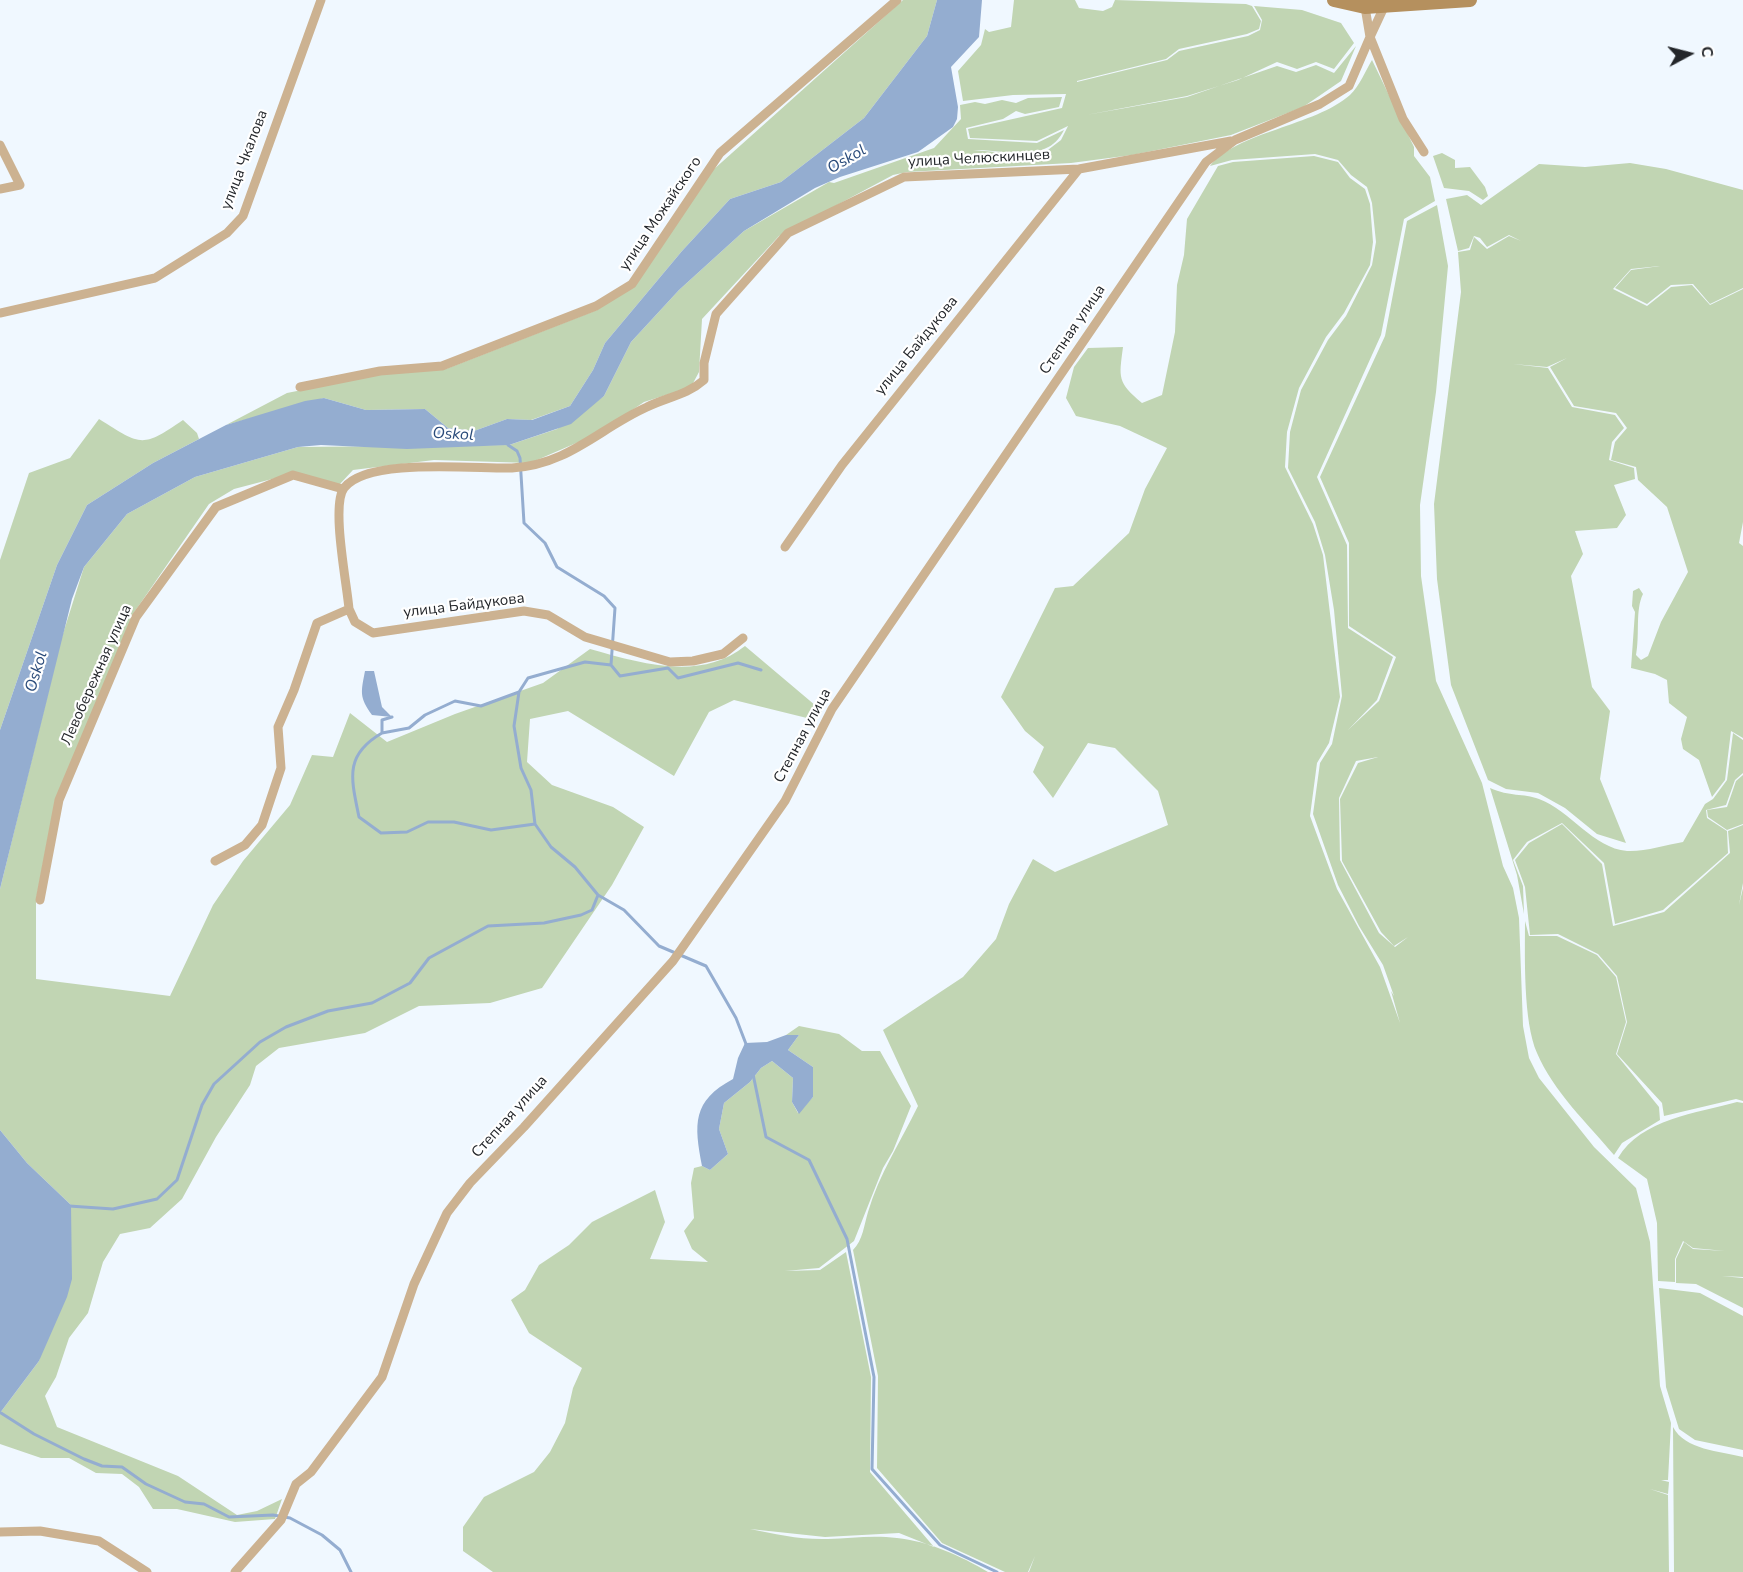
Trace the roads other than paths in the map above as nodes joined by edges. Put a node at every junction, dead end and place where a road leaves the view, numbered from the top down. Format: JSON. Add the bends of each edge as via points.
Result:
{"nodes":[{"id":1,"x":321,"y":0,"type":"edge"},
{"id":2,"x":897,"y":0,"type":"edge"},
{"id":3,"x":1335,"y":0,"type":"edge"},
{"id":4,"x":1470,"y":0,"type":"edge"},
{"id":5,"x":1365,"y":7,"type":"junction"},
{"id":6,"x":1384,"y":7,"type":"junction"},
{"id":7,"x":1370,"y":37,"type":"junction"},
{"id":8,"x":1235,"y":140,"type":"junction"},
{"id":9,"x":0,"y":145,"type":"edge"},
{"id":10,"x":1424,"y":152,"type":"dead end"},
{"id":11,"x":1079,"y":169,"type":"junction"},
{"id":12,"x":0,"y":189,"type":"edge"},
{"id":13,"x":0,"y":313,"type":"edge"},
{"id":14,"x":300,"y":387,"type":"dead end"},
{"id":15,"x":343,"y":489,"type":"junction"},
{"id":16,"x":784,"y":547,"type":"dead end"},
{"id":17,"x":349,"y":609,"type":"junction"},
{"id":18,"x":744,"y":638,"type":"dead end"},
{"id":19,"x":215,"y":861,"type":"dead end"},
{"id":20,"x":40,"y":900,"type":"dead end"},
{"id":21,"x":0,"y":1532,"type":"edge"},
{"id":22,"x":147,"y":1572,"type":"edge"},
{"id":23,"x":235,"y":1572,"type":"edge"}],
"edges":[{"from":1,"to":13,"type":"street","name":"улица Чкалова","via":[[243,216],[227,233],[155,278]]},
{"from":2,"to":14,"type":"street","name":"улица Можайского","via":[[720,153],[632,284],[596,306],[442,366],[380,371]]},
{"from":3,"to":5,"type":"main road"},
{"from":4,"to":6,"type":"main road"},
{"from":5,"to":6,"type":"main road"},
{"from":5,"to":7,"type":"street"},
{"from":6,"to":7,"type":"street","name":"Степная улица"},
{"from":7,"to":8,"type":"street","name":"Степная улица","via":[[1349,86],[1320,104]]},
{"from":7,"to":10,"type":"street","via":[[1403,119]]},
{"from":8,"to":11,"type":"street","name":"улица Челюскинцев"},
{"from":8,"to":23,"type":"street","name":"Степная улица","via":[[1206,162],[838,699],[786,801],[682,949],[447,1213],[414,1284],[382,1377],[311,1472],[296,1484],[282,1516]]},
{"from":9,"to":12,"type":"street","via":[[20,185]]},
{"from":11,"to":15,"type":"street","name":"улица Челюскинцев","via":[[904,177],[788,232],[717,314],[704,363],[704,380],[692,391],[646,407],[565,455],[533,465],[437,466],[371,472],[355,478]]},
{"from":11,"to":16,"type":"street","name":"улица Байдукова","via":[[842,465]]},
{"from":15,"to":17,"type":"street","via":[[337,508]]},
{"from":15,"to":20,"type":"street","name":"Левобережная улица","via":[[293,474],[216,507],[136,617],[59,800]]},
{"from":17,"to":18,"type":"street","name":"улица Байдукова","via":[[355,622],[372,633],[524,611],[548,615],[585,638],[670,662],[723,654]]},
{"from":17,"to":19,"type":"street","via":[[317,623],[278,727],[281,768],[262,825],[245,845]]},
{"from":21,"to":22,"type":"street","via":[[40,1531],[99,1541]]}]}
